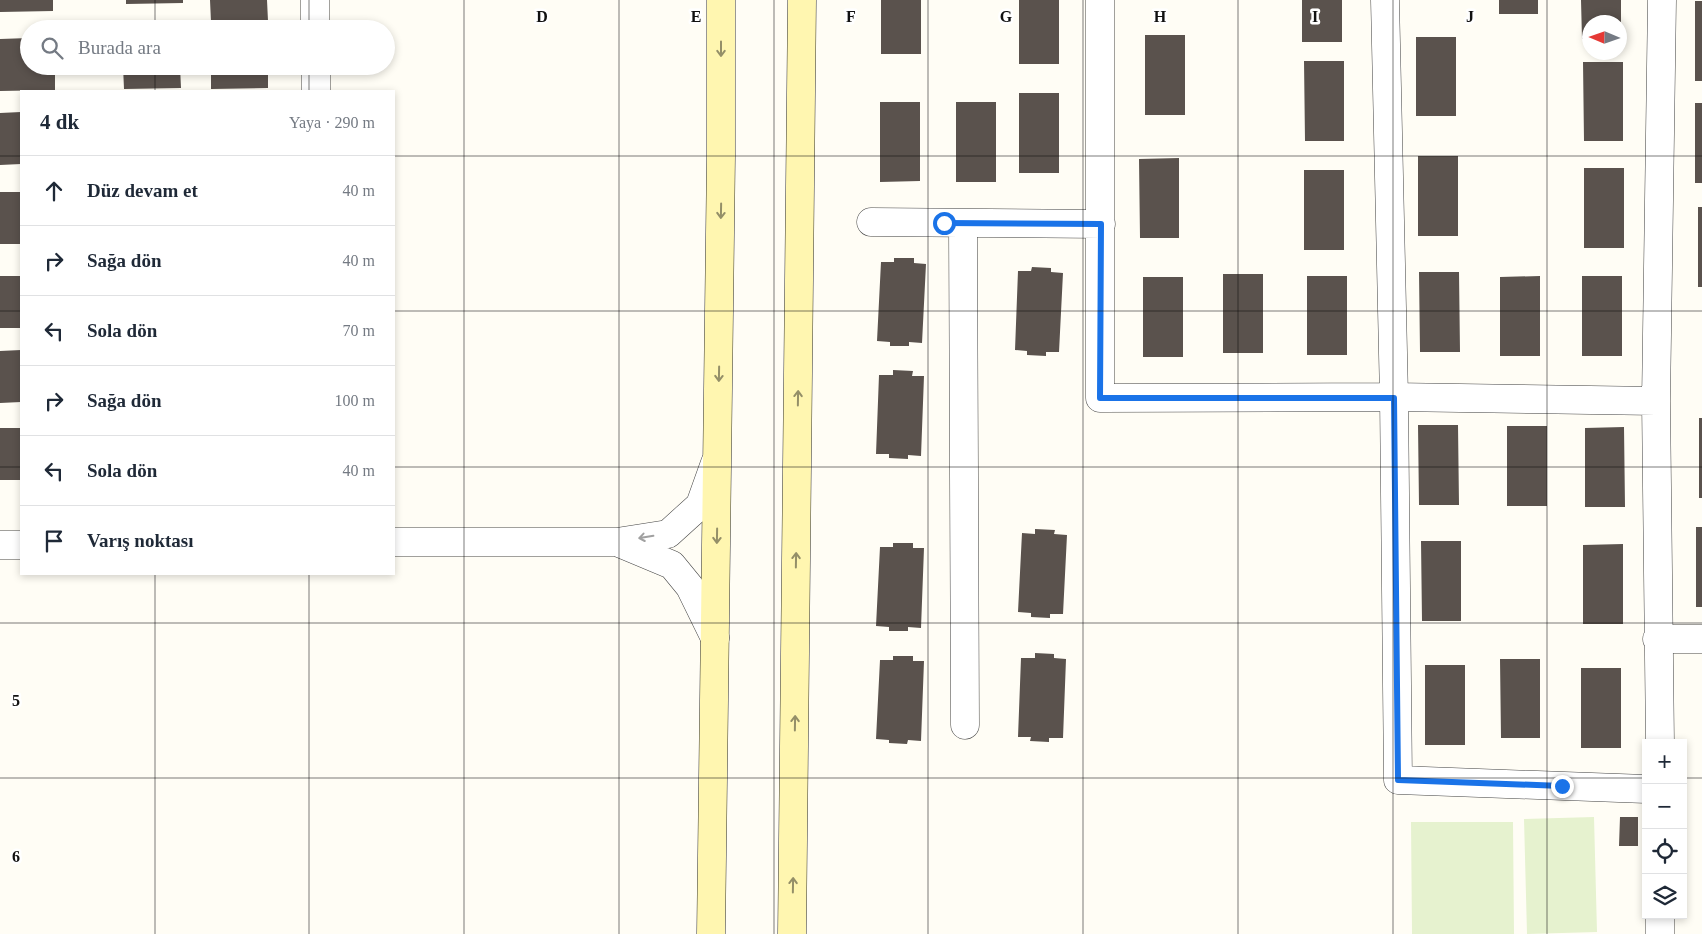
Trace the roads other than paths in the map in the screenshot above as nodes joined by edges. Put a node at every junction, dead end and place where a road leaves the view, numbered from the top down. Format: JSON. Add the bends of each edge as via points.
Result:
{"nodes":[{"id":1,"x":315,"y":0,"type":"edge"},
{"id":2,"x":721,"y":0,"type":"edge"},
{"id":3,"x":802,"y":0,"type":"edge"},
{"id":4,"x":1100,"y":0,"type":"edge"},
{"id":5,"x":1385,"y":0,"type":"edge"},
{"id":6,"x":1662,"y":0,"type":"edge"},
{"id":7,"x":315,"y":20,"type":"edge"},
{"id":8,"x":316,"y":75,"type":"edge"},
{"id":9,"x":316,"y":90,"type":"edge"},
{"id":10,"x":871,"y":222,"type":"dead end"},
{"id":11,"x":963,"y":223,"type":"junction"},
{"id":12,"x":1101,"y":224,"type":"junction"},
{"id":13,"x":1394,"y":398,"type":"junction"},
{"id":14,"x":1656,"y":401,"type":"junction"},
{"id":15,"x":718,"y":454,"type":"junction"},
{"id":16,"x":395,"y":542,"type":"edge"},
{"id":17,"x":617,"y":542,"type":"junction"},
{"id":18,"x":0,"y":545,"type":"edge"},
{"id":19,"x":20,"y":545,"type":"edge"},
{"id":20,"x":715,"y":638,"type":"junction"},
{"id":21,"x":1658,"y":639,"type":"junction"},
{"id":22,"x":1702,"y":639,"type":"edge"},
{"id":23,"x":965,"y":725,"type":"dead end"},
{"id":24,"x":1660,"y":739,"type":"edge"},
{"id":25,"x":1642,"y":790,"type":"edge"},
{"id":26,"x":1660,"y":919,"type":"edge"},
{"id":27,"x":711,"y":934,"type":"edge"},
{"id":28,"x":792,"y":934,"type":"edge"},
{"id":29,"x":1660,"y":934,"type":"edge"}],
"edges":[{"from":1,"to":7,"type":"street"},
{"from":2,"to":15,"type":"main road","one_way":true},
{"from":28,"to":3,"type":"main road","one_way":true},
{"from":4,"to":12,"type":"street"},
{"from":5,"to":13,"type":"street"},
{"from":6,"to":14,"type":"street"},
{"from":8,"to":9,"type":"street"},
{"from":10,"to":11,"type":"street"},
{"from":11,"to":12,"type":"street"},
{"from":11,"to":23,"type":"street"},
{"from":12,"to":13,"type":"street","via":[[1100,398]]},
{"from":13,"to":14,"type":"street"},
{"from":13,"to":25,"type":"street","via":[[1398,780]]},
{"from":14,"to":21,"type":"street"},
{"from":15,"to":17,"type":"street","one_way":true,"via":[[700,505],[668,534]]},
{"from":15,"to":20,"type":"main road","one_way":true},
{"from":16,"to":17,"type":"street"},
{"from":17,"to":20,"type":"street","via":[[672,565],[690,587]]},
{"from":18,"to":19,"type":"street"},
{"from":20,"to":27,"type":"main road"},
{"from":21,"to":22,"type":"street"},
{"from":21,"to":24,"type":"street"},
{"from":26,"to":29,"type":"street"}]}
